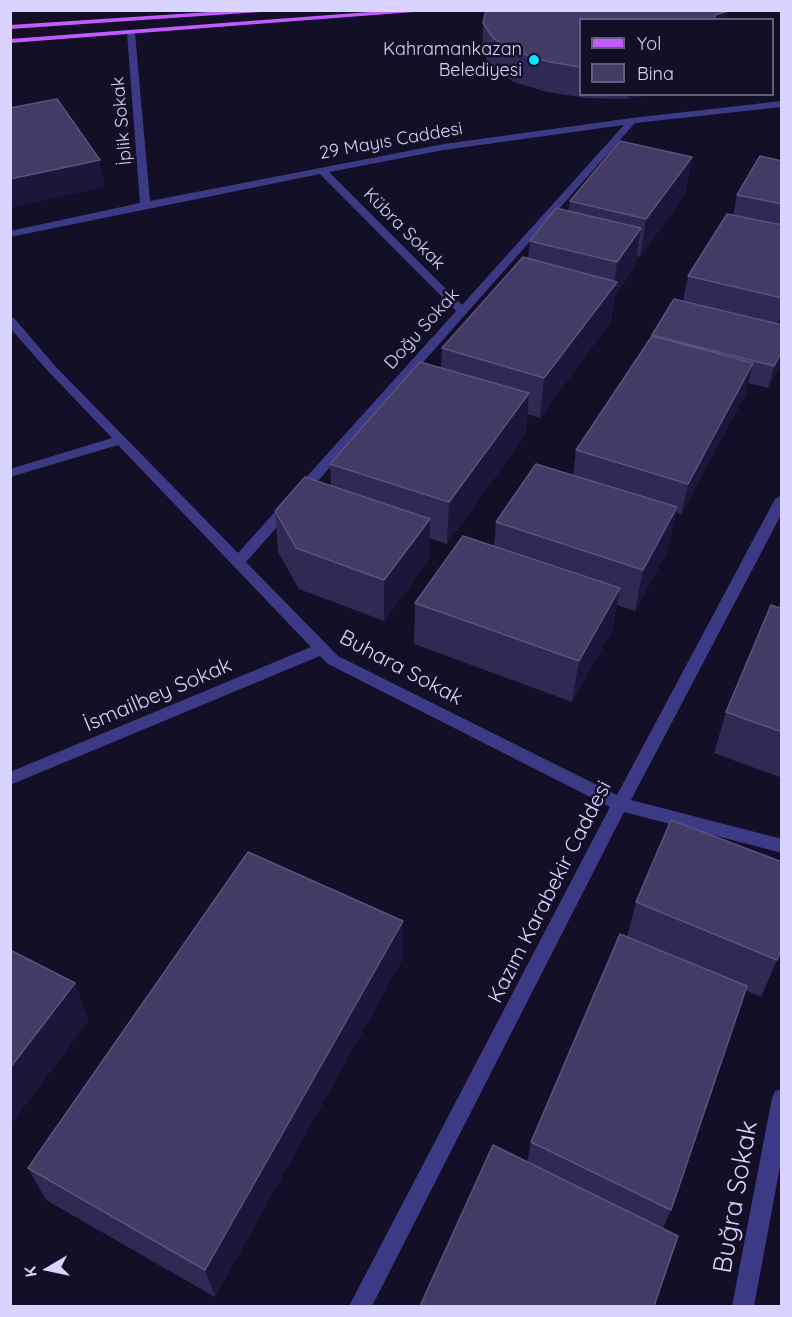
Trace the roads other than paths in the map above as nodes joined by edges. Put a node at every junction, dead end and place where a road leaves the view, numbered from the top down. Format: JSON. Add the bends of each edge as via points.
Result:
{"nodes":[{"id":1,"x":286,"y":10,"type":"edge"},
{"id":2,"x":435,"y":10,"type":"edge"},
{"id":3,"x":10,"y":27,"type":"edge"},
{"id":4,"x":131,"y":33,"type":"junction"},
{"id":5,"x":10,"y":41,"type":"edge"},
{"id":6,"x":782,"y":104,"type":"edge"},
{"id":7,"x":632,"y":121,"type":"junction"},
{"id":8,"x":322,"y":170,"type":"junction"},
{"id":9,"x":145,"y":205,"type":"junction"},
{"id":10,"x":10,"y":234,"type":"edge"},
{"id":11,"x":462,"y":311,"type":"junction"},
{"id":12,"x":10,"y":320,"type":"edge"},
{"id":13,"x":120,"y":440,"type":"junction"},
{"id":14,"x":10,"y":473,"type":"edge"},
{"id":15,"x":782,"y":499,"type":"edge"},
{"id":16,"x":238,"y":562,"type":"junction"},
{"id":17,"x":321,"y":649,"type":"junction"},
{"id":18,"x":10,"y":779,"type":"edge"},
{"id":19,"x":620,"y":804,"type":"junction"},
{"id":20,"x":782,"y":846,"type":"edge"},
{"id":21,"x":782,"y":1098,"type":"edge"},
{"id":22,"x":360,"y":1306,"type":"edge"},
{"id":23,"x":743,"y":1306,"type":"edge"}],
"edges":[{"from":1,"to":3,"type":"main road"},
{"from":2,"to":4,"type":"main road"},
{"from":4,"to":5,"type":"main road"},
{"from":4,"to":9,"type":"street","name":"İplik Sokak"},
{"from":6,"to":7,"type":"street","name":"29 Mayıs Caddesi"},
{"from":7,"to":8,"type":"street","name":"29 Mayıs Caddesi","via":[[444,147]]},
{"from":7,"to":11,"type":"street","name":"Doğu Sokak"},
{"from":8,"to":9,"type":"street","name":"29 Mayıs Caddesi"},
{"from":8,"to":11,"type":"street","name":"Kübra Sokak"},
{"from":9,"to":10,"type":"street","name":"29 Mayıs Caddesi"},
{"from":11,"to":16,"type":"street","name":"Doğu Sokak"},
{"from":12,"to":13,"type":"street","name":"Buhara Sokak"},
{"from":13,"to":14,"type":"street"},
{"from":13,"to":16,"type":"street","name":"Buhara Sokak"},
{"from":15,"to":19,"type":"street","name":"Kazım Karabekir Caddesi"},
{"from":16,"to":17,"type":"street","name":"Buhara Sokak"},
{"from":17,"to":18,"type":"street","name":"İsmailbey Sokak"},
{"from":17,"to":19,"type":"street","name":"Buhara Sokak","via":[[333,660]]},
{"from":19,"to":20,"type":"street","name":"Buhara Sokak"},
{"from":19,"to":22,"type":"street","name":"Kazım Karabekir Caddesi"},
{"from":21,"to":23,"type":"street","name":"Buğra Sokak"}]}
